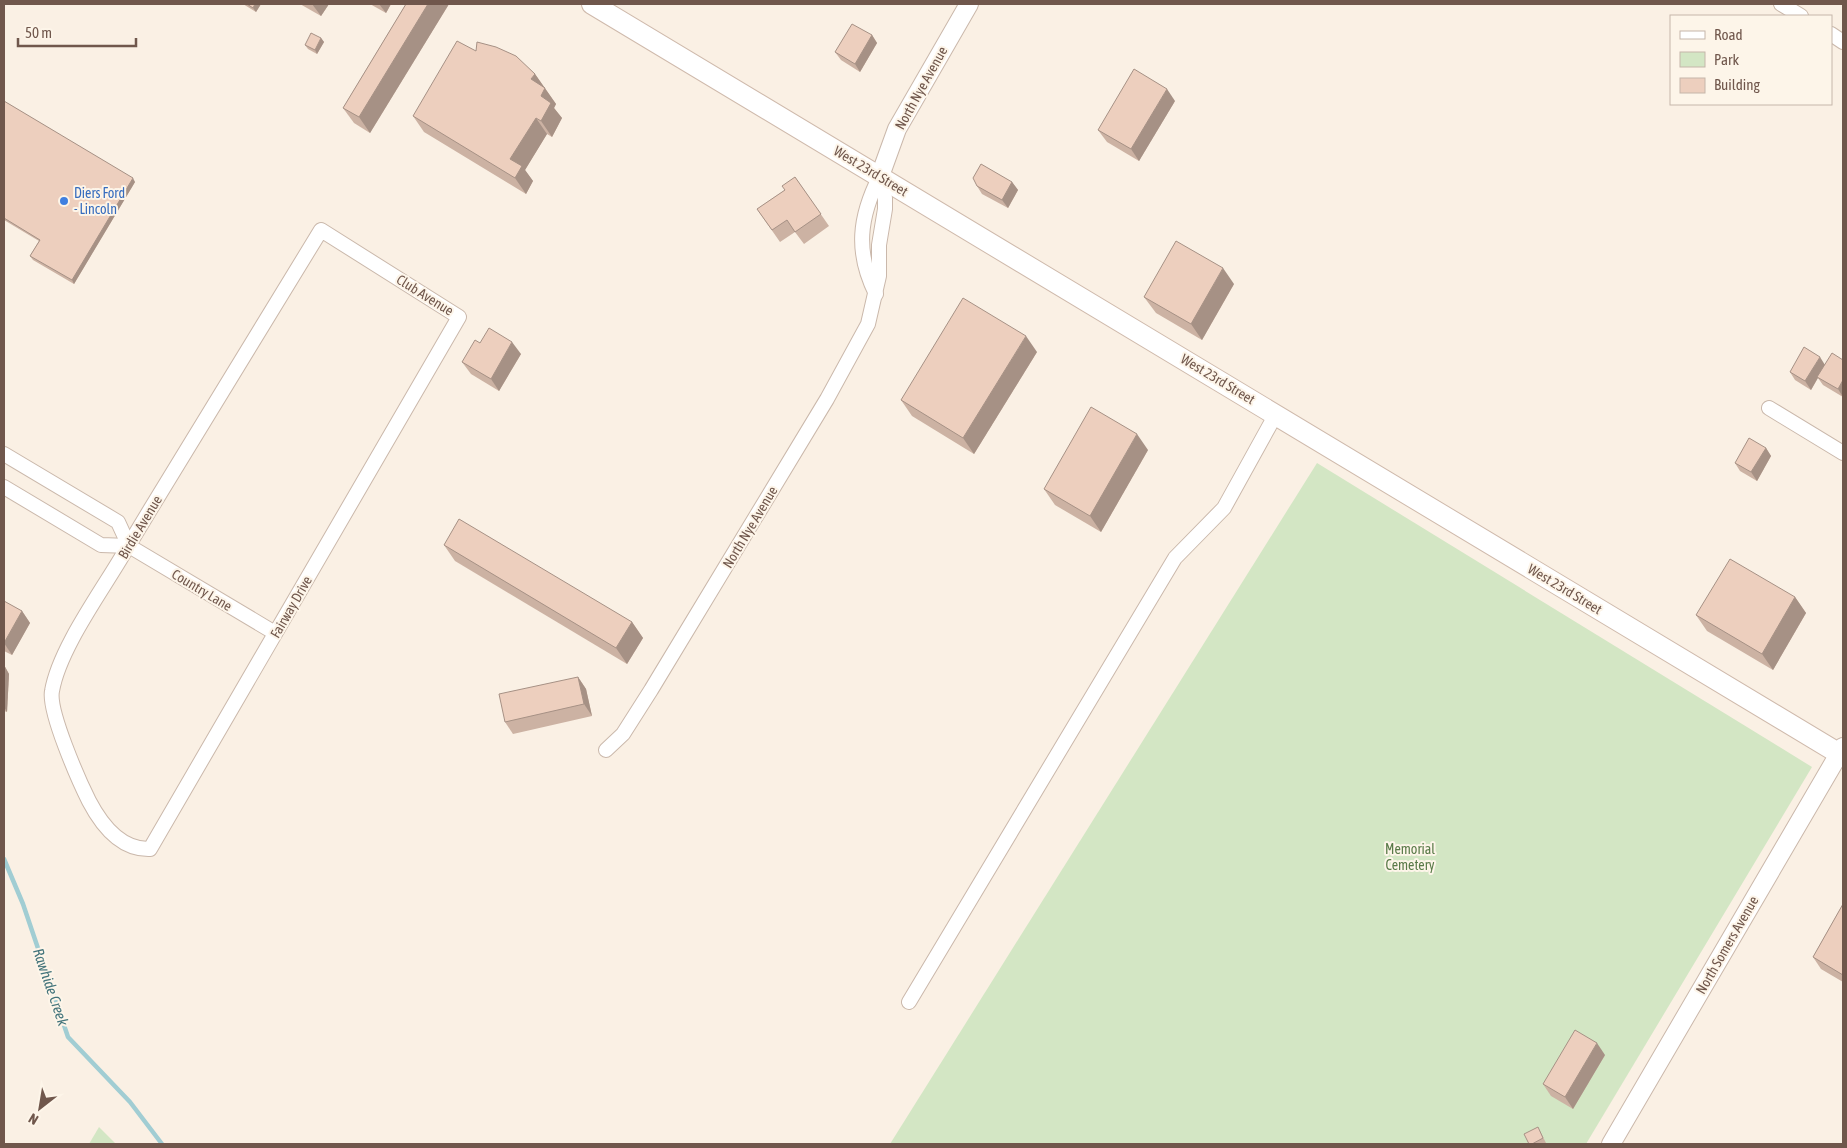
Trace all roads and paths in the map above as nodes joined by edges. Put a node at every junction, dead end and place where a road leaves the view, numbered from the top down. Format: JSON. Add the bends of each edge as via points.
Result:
{"nodes":[{"id":1,"x":592,"y":4,"type":"edge"},
{"id":2,"x":969,"y":4,"type":"edge"},
{"id":3,"x":1781,"y":4,"type":"edge"},
{"id":4,"x":1799,"y":15,"type":"edge"},
{"id":5,"x":1832,"y":35,"type":"edge"},
{"id":6,"x":1843,"y":42,"type":"edge"},
{"id":7,"x":880,"y":176,"type":"junction"},
{"id":8,"x":350,"y":248,"type":"joint"},
{"id":9,"x":876,"y":294,"type":"junction"},
{"id":10,"x":434,"y":360,"type":"joint"},
{"id":11,"x":1769,"y":408,"type":"dead end"},
{"id":12,"x":1276,"y":414,"type":"junction"},
{"id":13,"x":1843,"y":453,"type":"edge"},
{"id":14,"x":4,"y":454,"type":"edge"},
{"id":15,"x":4,"y":487,"type":"edge"},
{"id":16,"x":128,"y":546,"type":"junction"},
{"id":17,"x":275,"y":633,"type":"junction"},
{"id":18,"x":606,"y":750,"type":"dead end"},
{"id":19,"x":1842,"y":752,"type":"edge"},
{"id":20,"x":144,"y":849,"type":"joint"},
{"id":21,"x":909,"y":1002,"type":"dead end"},
{"id":22,"x":1611,"y":1144,"type":"edge"}],
"edges":[{"from":1,"to":7,"type":"main road","name":"West 23rd Street"},
{"from":2,"to":7,"type":"street","name":"North Nye Avenue","via":[[897,129]]},
{"from":3,"to":4,"type":"street"},
{"from":5,"to":6,"type":"street"},
{"from":7,"to":9,"type":"street","name":"North Nye Avenue","via":[[885,209]]},
{"from":7,"to":9,"type":"street","name":"North Nye Avenue","via":[[865,208],[862,238],[864,265]]},
{"from":7,"to":12,"type":"main road","name":"West 23rd Street"},
{"from":8,"to":10,"type":"street","name":"Club Avenue","via":[[459,317]]},
{"from":8,"to":16,"type":"street","name":"Birdie Avenue","via":[[321,230]]},
{"from":9,"to":18,"type":"street","name":"North Nye Avenue","via":[[868,324],[826,399],[641,706],[623,734]]},
{"from":10,"to":17,"type":"street","name":"Fairway Drive"},
{"from":11,"to":13,"type":"street"},
{"from":12,"to":19,"type":"main road","name":"West 23rd Street"},
{"from":12,"to":21,"type":"street","via":[[1224,508],[1175,558]]},
{"from":14,"to":16,"type":"street","via":[[118,522]]},
{"from":15,"to":16,"type":"street","name":"Country Lane","via":[[101,545]]},
{"from":16,"to":17,"type":"street","name":"Country Lane"},
{"from":16,"to":20,"type":"street","name":"Birdie Avenue","via":[[68,647],[51,693],[75,774],[97,817],[125,845]]},
{"from":17,"to":20,"type":"street","name":"Fairway Drive","via":[[150,849]]},
{"from":19,"to":22,"type":"street","name":"North Somers Avenue"}]}
